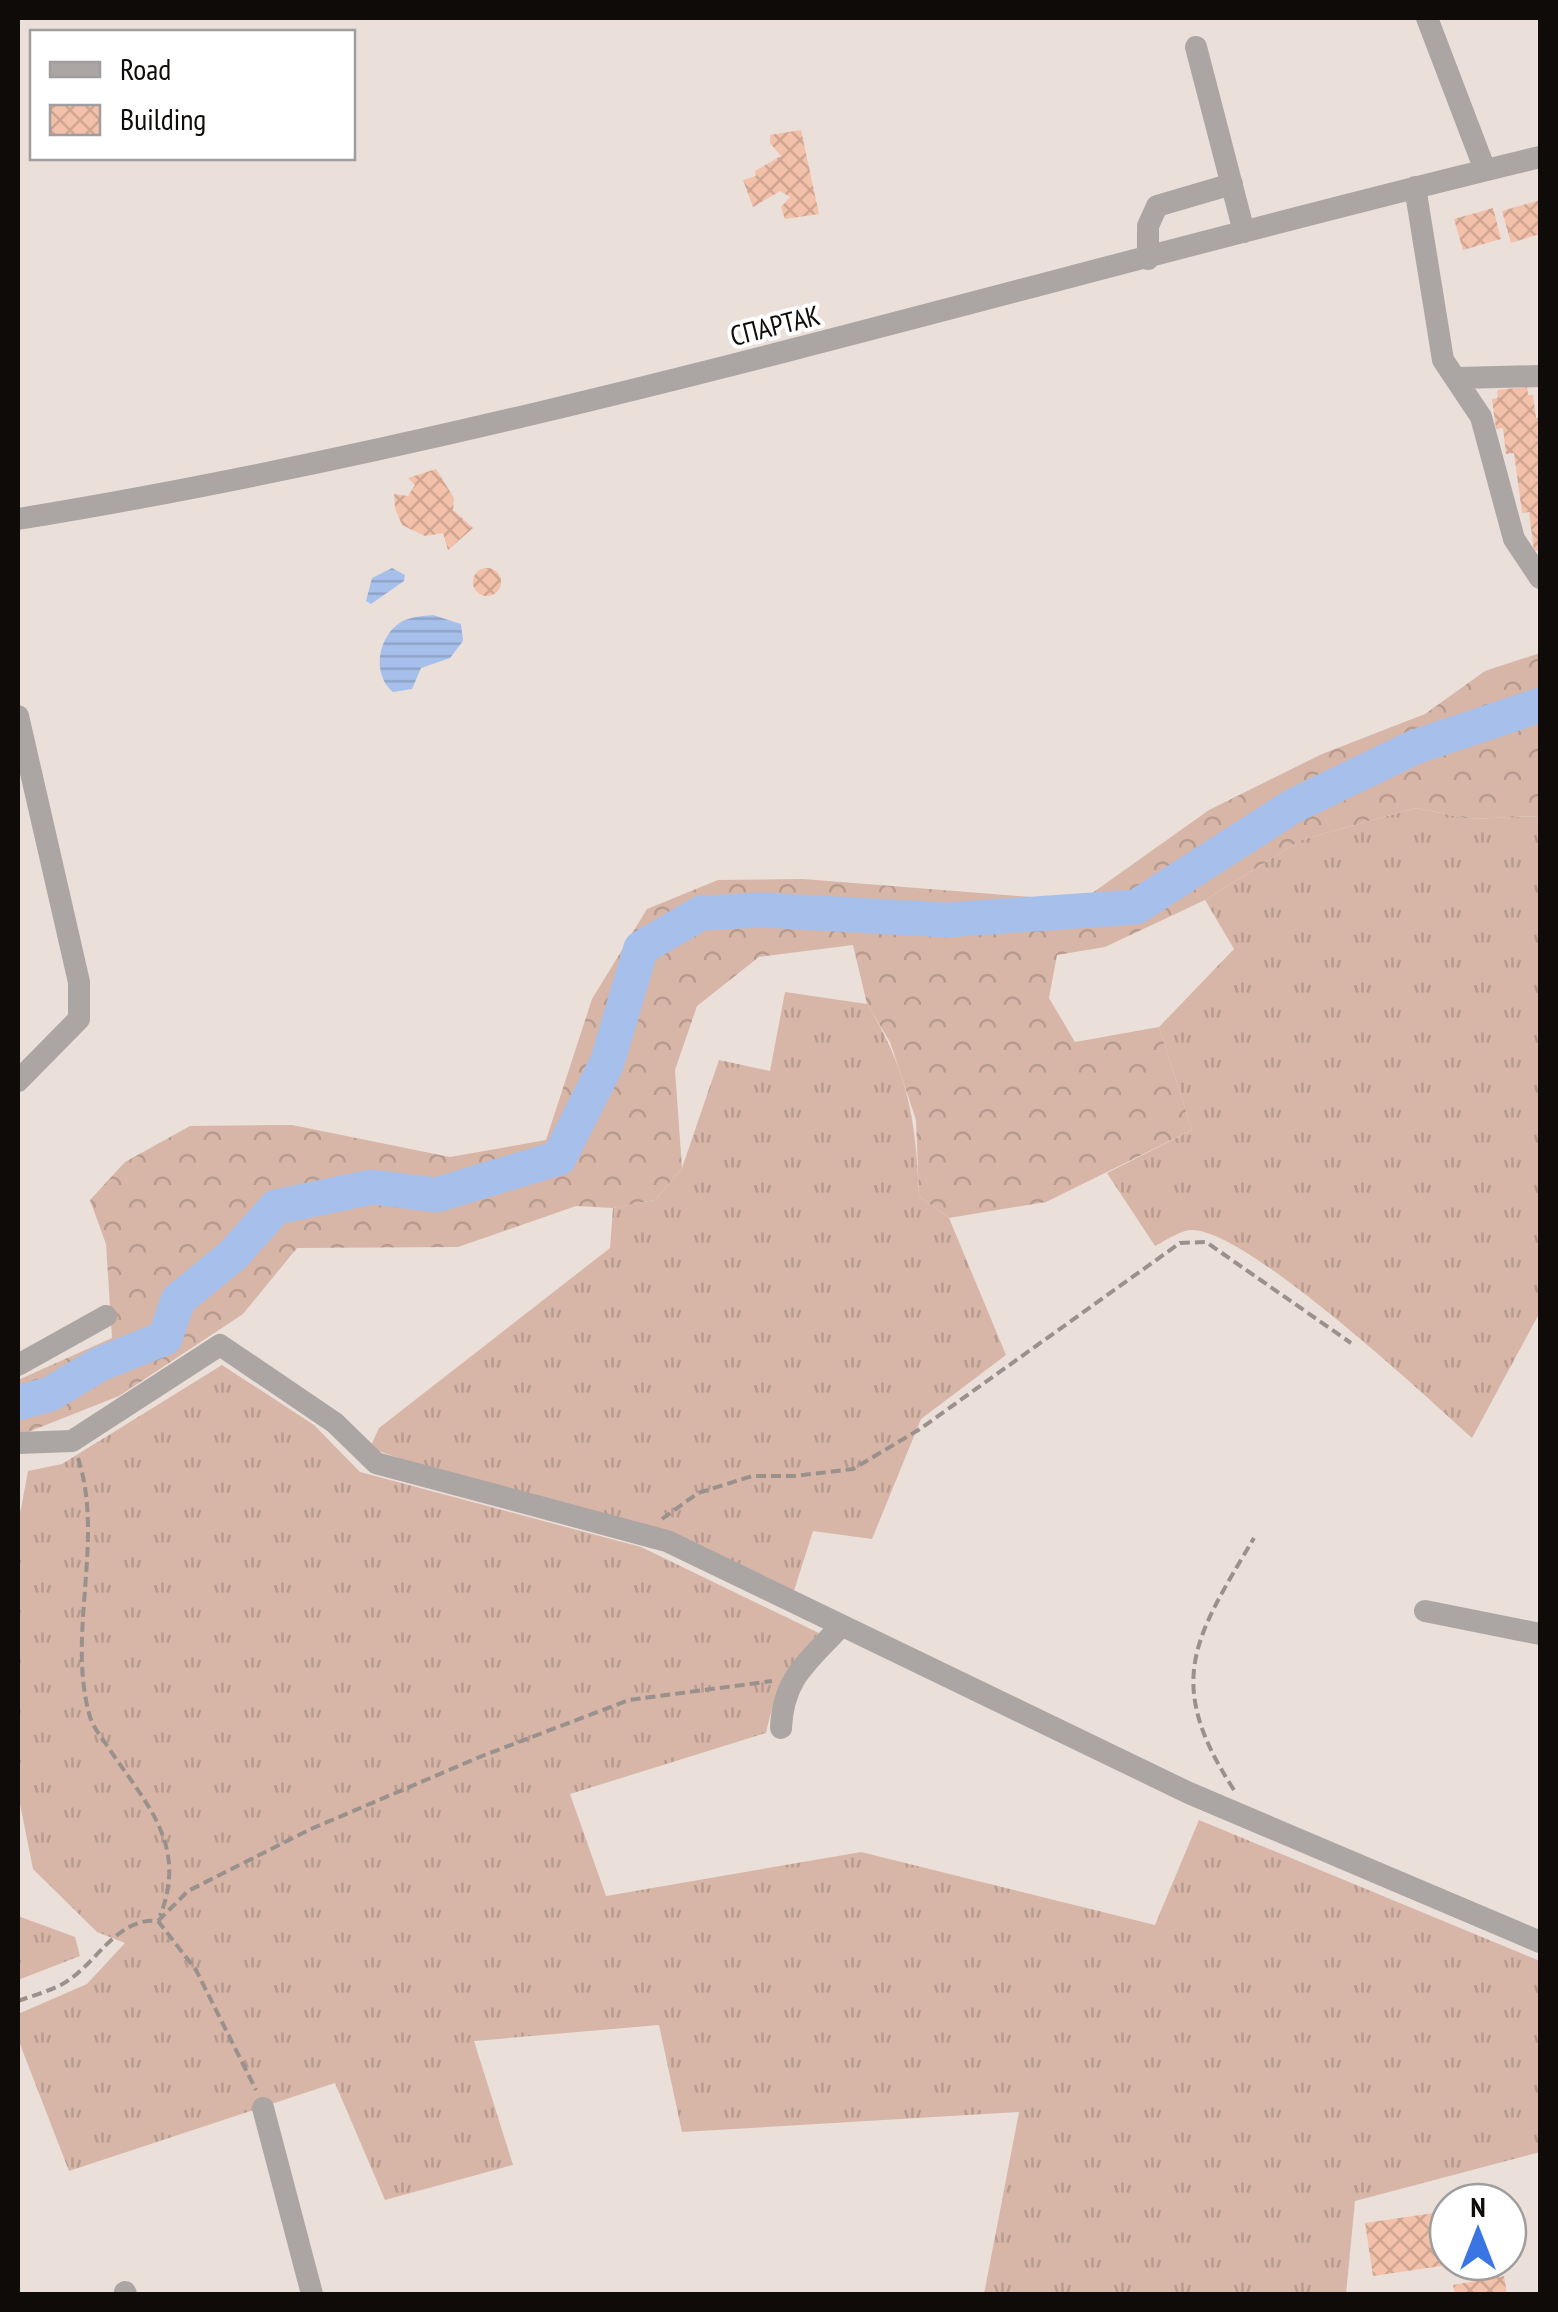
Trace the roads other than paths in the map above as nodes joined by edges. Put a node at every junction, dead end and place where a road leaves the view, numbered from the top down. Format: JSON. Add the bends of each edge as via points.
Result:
{"nodes":[{"id":1,"x":1427,"y":18,"type":"edge"},
{"id":2,"x":1196,"y":47,"type":"dead end"},
{"id":3,"x":1540,"y":157,"type":"edge"},
{"id":4,"x":1486,"y":170,"type":"junction"},
{"id":5,"x":1232,"y":184,"type":"junction"},
{"id":6,"x":1415,"y":187,"type":"junction"},
{"id":7,"x":1244,"y":232,"type":"junction"},
{"id":8,"x":1148,"y":259,"type":"junction"},
{"id":9,"x":1540,"y":376,"type":"edge"},
{"id":10,"x":1458,"y":378,"type":"junction"},
{"id":11,"x":18,"y":519,"type":"edge"},
{"id":12,"x":1540,"y":578,"type":"edge"},
{"id":13,"x":18,"y":716,"type":"edge"},
{"id":14,"x":18,"y":1081,"type":"edge"},
{"id":15,"x":106,"y":1316,"type":"dead end"},
{"id":16,"x":18,"y":1366,"type":"edge"},
{"id":17,"x":18,"y":1443,"type":"edge"},
{"id":18,"x":1425,"y":1611,"type":"dead end"},
{"id":19,"x":840,"y":1627,"type":"junction"},
{"id":20,"x":1540,"y":1634,"type":"edge"},
{"id":21,"x":780,"y":1728,"type":"dead end"},
{"id":22,"x":1540,"y":1942,"type":"edge"},
{"id":23,"x":263,"y":2108,"type":"road end"},
{"id":24,"x":312,"y":2294,"type":"edge"}],
"edges":[{"from":1,"to":4,"type":"street"},
{"from":2,"to":5,"type":"street"},
{"from":3,"to":4,"type":"street","name":"СПАРТАК"},
{"from":4,"to":6,"type":"street","name":"СПАРТАК"},
{"from":5,"to":7,"type":"street"},
{"from":5,"to":8,"type":"street","via":[[1157,206],[1148,226]]},
{"from":6,"to":7,"type":"street","name":"СПАРТАК"},
{"from":6,"to":10,"type":"street","via":[[1442,360]]},
{"from":7,"to":8,"type":"street","name":"СПАРТАК"},
{"from":8,"to":11,"type":"street","name":"СПАРТАК","via":[[544,415],[183,492]]},
{"from":9,"to":10,"type":"street"},
{"from":10,"to":12,"type":"street","via":[[1481,417],[1514,539]]},
{"from":13,"to":14,"type":"street","via":[[79,982],[79,1019]]},
{"from":15,"to":16,"type":"street"},
{"from":17,"to":19,"type":"street","via":[[72,1441],[220,1346],[335,1423],[376,1463],[642,1534]]},
{"from":18,"to":20,"type":"street"},
{"from":19,"to":21,"type":"street","via":[[792,1678]]},
{"from":19,"to":22,"type":"street","via":[[1246,1816]]},
{"from":23,"to":24,"type":"street"}]}
